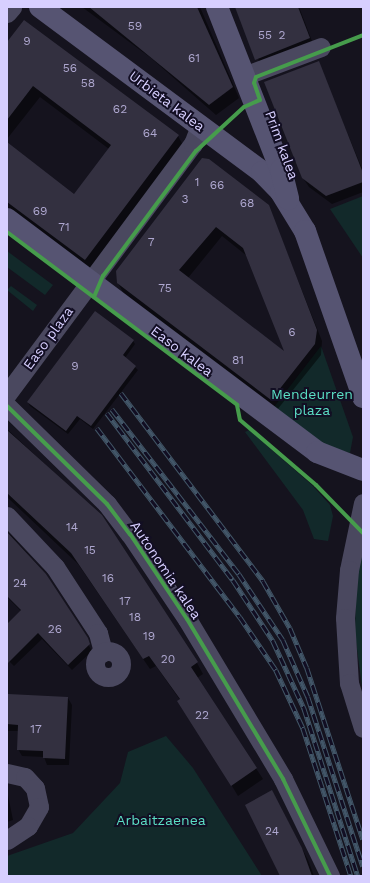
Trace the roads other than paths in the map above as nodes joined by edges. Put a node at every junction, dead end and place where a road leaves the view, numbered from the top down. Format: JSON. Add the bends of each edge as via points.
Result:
{"nodes":[{"id":1,"x":12,"y":7,"type":"edge"},
{"id":2,"x":40,"y":7,"type":"edge"},
{"id":3,"x":216,"y":7,"type":"edge"},
{"id":4,"x":7,"y":13,"type":"edge"},
{"id":5,"x":321,"y":47,"type":"dead end"},
{"id":6,"x":244,"y":76,"type":"junction"},
{"id":7,"x":200,"y":126,"type":"junction"},
{"id":8,"x":289,"y":202,"type":"junction"},
{"id":9,"x":7,"y":219,"type":"edge"},
{"id":10,"x":90,"y":282,"type":"junction"},
{"id":11,"x":7,"y":394,"type":"edge"},
{"id":12,"x":363,"y":397,"type":"edge"},
{"id":13,"x":7,"y":406,"type":"edge"},
{"id":14,"x":363,"y":470,"type":"edge"},
{"id":15,"x":362,"y":508,"type":"edge"},
{"id":16,"x":7,"y":516,"type":"edge"},
{"id":17,"x":103,"y":652,"type":"dead end"},
{"id":18,"x":363,"y":728,"type":"edge"},
{"id":19,"x":7,"y":773,"type":"edge"},
{"id":20,"x":7,"y":840,"type":"edge"},
{"id":21,"x":330,"y":876,"type":"edge"}],
"edges":[{"from":1,"to":4,"type":"street"},
{"from":2,"to":7,"type":"main road","name":"Urbieta kalea"},
{"from":3,"to":6,"type":"main road","name":"Prim kalea"},
{"from":5,"to":6,"type":"street"},
{"from":6,"to":8,"type":"main road","name":"Prim kalea","via":[[281,170]]},
{"from":7,"to":8,"type":"main road","name":"Urbieta kalea","via":[[262,172]]},
{"from":7,"to":10,"type":"street","name":"Easo plaza","via":[[193,144]]},
{"from":8,"to":12,"type":"main road","via":[[305,232]]},
{"from":9,"to":10,"type":"main road","name":"Easo kalea"},
{"from":10,"to":11,"type":"street","name":"Easo plaza"},
{"from":10,"to":14,"type":"main road","name":"Easo kalea","via":[[317,452]]},
{"from":13,"to":21,"type":"street","name":"Autonomia kalea","via":[[107,504],[130,534],[187,619],[283,779]]},
{"from":15,"to":18,"type":"street","via":[[345,618],[349,683]]},
{"from":16,"to":17,"type":"street","via":[[55,567],[98,633]]},
{"from":19,"to":20,"type":"street","via":[[25,777],[34,788],[39,807],[28,826]]}]}
